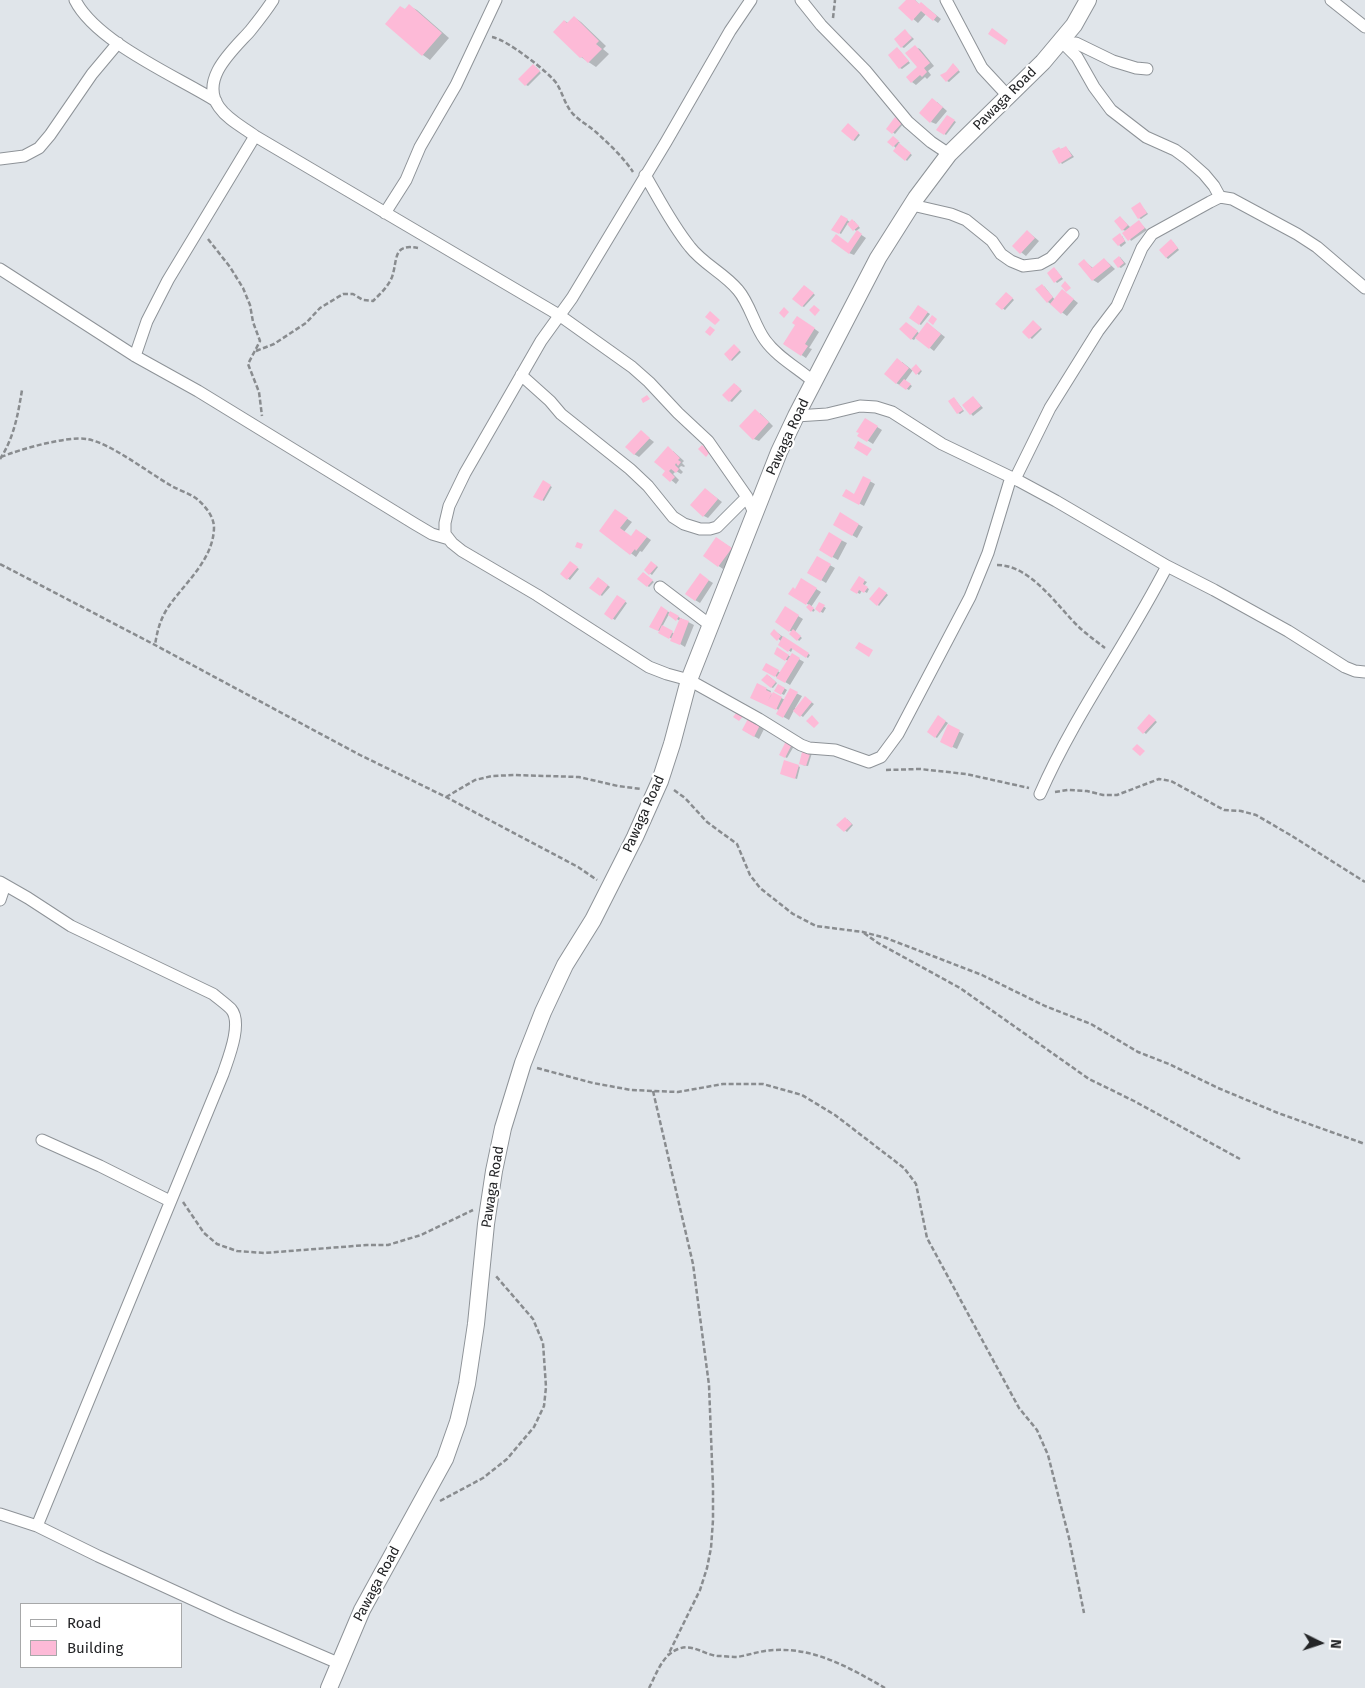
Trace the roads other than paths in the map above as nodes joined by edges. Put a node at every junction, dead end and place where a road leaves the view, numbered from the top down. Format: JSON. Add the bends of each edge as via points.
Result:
{"nodes":[{"id":1,"x":75,"y":0,"type":"edge"},
{"id":2,"x":273,"y":0,"type":"edge"},
{"id":3,"x":496,"y":0,"type":"edge"},
{"id":4,"x":751,"y":0,"type":"edge"},
{"id":5,"x":801,"y":0,"type":"edge"},
{"id":6,"x":946,"y":0,"type":"edge"},
{"id":7,"x":1088,"y":0,"type":"edge"},
{"id":8,"x":1331,"y":0,"type":"edge"},
{"id":9,"x":1365,"y":28,"type":"edge"},
{"id":10,"x":118,"y":43,"type":"junction"},
{"id":11,"x":1063,"y":43,"type":"junction"},
{"id":12,"x":1147,"y":70,"type":"dead end"},
{"id":13,"x":1008,"y":96,"type":"junction"},
{"id":14,"x":216,"y":101,"type":"junction"},
{"id":15,"x":255,"y":136,"type":"junction"},
{"id":16,"x":949,"y":154,"type":"junction"},
{"id":17,"x":0,"y":159,"type":"edge"},
{"id":18,"x":642,"y":180,"type":"junction"},
{"id":19,"x":1220,"y":197,"type":"junction"},
{"id":20,"x":912,"y":205,"type":"junction"},
{"id":21,"x":385,"y":213,"type":"junction"},
{"id":22,"x":1073,"y":234,"type":"dead end"},
{"id":23,"x":0,"y":269,"type":"edge"},
{"id":24,"x":1365,"y":288,"type":"edge"},
{"id":25,"x":559,"y":315,"type":"junction"},
{"id":26,"x":135,"y":356,"type":"junction"},
{"id":27,"x":521,"y":375,"type":"junction"},
{"id":28,"x":814,"y":382,"type":"junction"},
{"id":29,"x":796,"y":416,"type":"junction"},
{"id":30,"x":1013,"y":478,"type":"junction"},
{"id":31,"x":747,"y":497,"type":"junction"},
{"id":32,"x":754,"y":513,"type":"junction"},
{"id":33,"x":449,"y":539,"type":"junction"},
{"id":34,"x":1167,"y":566,"type":"junction"},
{"id":35,"x":660,"y":587,"type":"dead end"},
{"id":36,"x":710,"y":625,"type":"junction"},
{"id":37,"x":1365,"y":672,"type":"edge"},
{"id":38,"x":689,"y":680,"type":"junction"},
{"id":39,"x":1040,"y":794,"type":"road end"},
{"id":40,"x":3,"y":884,"type":"edge"},
{"id":41,"x":0,"y":900,"type":"edge"},
{"id":42,"x":42,"y":1140,"type":"dead end"},
{"id":43,"x":170,"y":1201,"type":"junction"},
{"id":44,"x":0,"y":1514,"type":"edge"},
{"id":45,"x":37,"y":1526,"type":"junction"},
{"id":46,"x":338,"y":1663,"type":"junction"},
{"id":47,"x":328,"y":1688,"type":"edge"}],
"edges":[{"from":1,"to":10,"type":"street","via":[[92,23]]},
{"from":2,"to":14,"type":"street","via":[[216,72]]},
{"from":3,"to":21,"type":"street","via":[[456,85]]},
{"from":4,"to":18,"type":"street"},
{"from":5,"to":16,"type":"street","via":[[908,122]]},
{"from":6,"to":13,"type":"street","via":[[982,68]]},
{"from":7,"to":11,"type":"main road","name":"Pawaga Road"},
{"from":8,"to":9,"type":"street"},
{"from":10,"to":14,"type":"street"},
{"from":10,"to":17,"type":"street","via":[[38,148],[24,156]]},
{"from":11,"to":12,"type":"street","via":[[1076,43],[1113,62]]},
{"from":11,"to":13,"type":"main road","name":"Pawaga Road"},
{"from":11,"to":19,"type":"street","via":[[1082,63],[1111,110],[1146,136],[1186,158],[1204,174]]},
{"from":13,"to":16,"type":"main road","name":"Pawaga Road"},
{"from":14,"to":15,"type":"street","via":[[231,120]]},
{"from":15,"to":21,"type":"street"},
{"from":15,"to":26,"type":"street","via":[[168,280],[147,321]]},
{"from":16,"to":20,"type":"main road","name":"Pawaga Road"},
{"from":18,"to":25,"type":"street"},
{"from":18,"to":28,"type":"street","via":[[690,247],[742,294],[764,340]]},
{"from":19,"to":24,"type":"street","via":[[1239,202],[1297,234]]},
{"from":19,"to":30,"type":"street","via":[[1152,234],[1142,248],[1117,306],[1055,400]]},
{"from":20,"to":22,"type":"street","via":[[966,220],[992,241],[1001,254],[1022,266],[1040,264],[1051,258]]},
{"from":20,"to":28,"type":"main road","name":"Pawaga Road","via":[[878,258]]},
{"from":21,"to":25,"type":"street"},
{"from":23,"to":26,"type":"street"},
{"from":25,"to":27,"type":"street"},
{"from":25,"to":31,"type":"street","via":[[649,382],[708,441]]},
{"from":26,"to":33,"type":"street","via":[[432,534]]},
{"from":27,"to":31,"type":"street","via":[[560,414],[630,469],[673,517],[684,524],[700,529],[717,527]]},
{"from":27,"to":33,"type":"street","via":[[449,506],[445,534]]},
{"from":28,"to":29,"type":"main road","name":"Pawaga Road"},
{"from":29,"to":30,"type":"street","via":[[828,414],[860,406],[876,407],[892,412],[942,444]]},
{"from":29,"to":32,"type":"main road","name":"Pawaga Road"},
{"from":30,"to":34,"type":"street"},
{"from":30,"to":38,"type":"street","via":[[970,597],[906,720],[881,757],[872,761],[829,748],[801,745]]},
{"from":31,"to":32,"type":"street"},
{"from":32,"to":36,"type":"main road","name":"Pawaga Road"},
{"from":33,"to":38,"type":"street","via":[[462,551],[649,667]]},
{"from":34,"to":37,"type":"street","via":[[1345,667]]},
{"from":34,"to":39,"type":"street","via":[[1066,739]]},
{"from":35,"to":36,"type":"street"},
{"from":36,"to":38,"type":"main road","name":"Pawaga Road"},
{"from":38,"to":46,"type":"main road","name":"Pawaga Road","via":[[658,785],[593,920],[565,965],[542,1012],[503,1128],[490,1200],[467,1384],[445,1460],[392,1553]]},
{"from":40,"to":41,"type":"street"},
{"from":40,"to":43,"type":"street","via":[[71,926],[213,994],[233,1010],[236,1021],[230,1052],[186,1168]]},
{"from":42,"to":43,"type":"street"},
{"from":43,"to":45,"type":"street"},
{"from":44,"to":45,"type":"street"},
{"from":45,"to":46,"type":"street","via":[[222,1613]]},
{"from":46,"to":47,"type":"main road","name":"Pawaga Road"}]}
